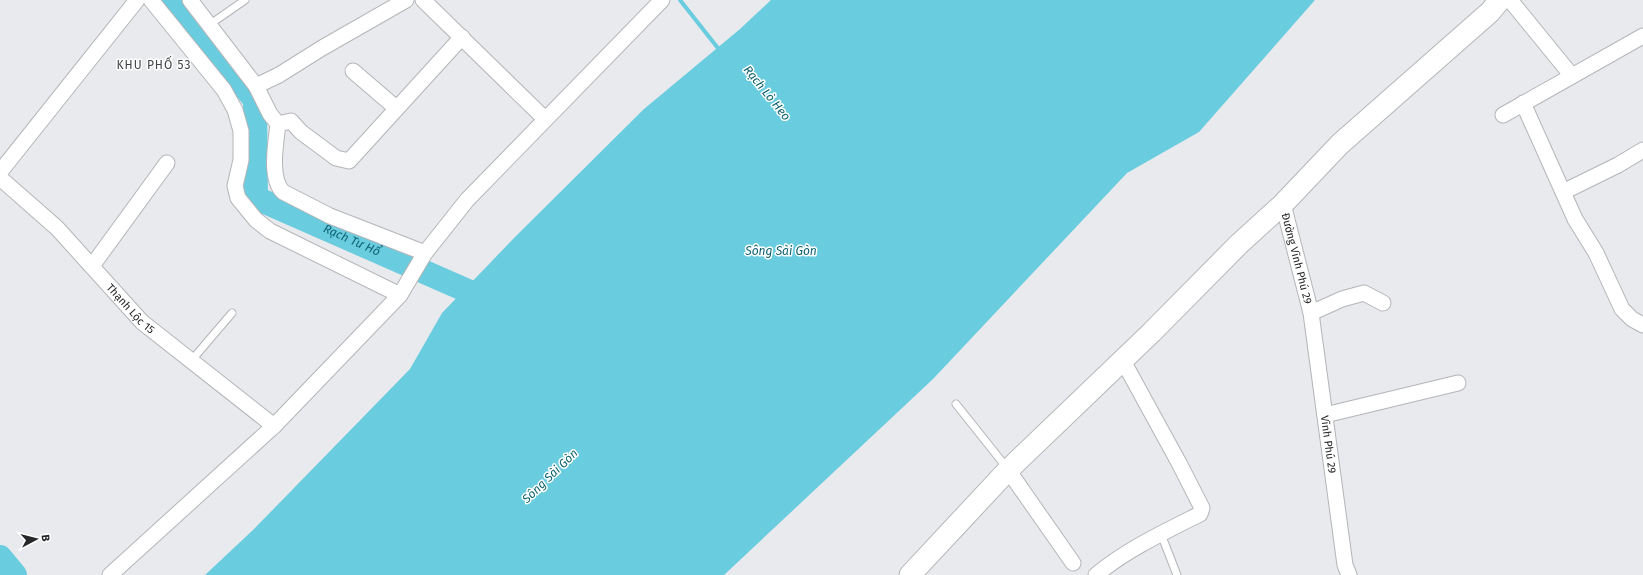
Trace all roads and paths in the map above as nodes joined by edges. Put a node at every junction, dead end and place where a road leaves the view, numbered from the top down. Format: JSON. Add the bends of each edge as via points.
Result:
{"nodes":[{"id":1,"x":136,"y":0,"type":"edge"},
{"id":2,"x":151,"y":0,"type":"edge"},
{"id":3,"x":190,"y":0,"type":"edge"},
{"id":4,"x":245,"y":0,"type":"edge"},
{"id":5,"x":406,"y":0,"type":"edge"},
{"id":6,"x":662,"y":0,"type":"edge"},
{"id":7,"x":1500,"y":0,"type":"edge"},
{"id":8,"x":1510,"y":0,"type":"edge"},
{"id":9,"x":428,"y":1,"type":"edge"},
{"id":10,"x":208,"y":25,"type":"junction"},
{"id":11,"x":1643,"y":36,"type":"edge"},
{"id":12,"x":462,"y":37,"type":"junction"},
{"id":13,"x":353,"y":71,"type":"dead end"},
{"id":14,"x":1572,"y":76,"type":"junction"},
{"id":15,"x":256,"y":86,"type":"junction"},
{"id":16,"x":1523,"y":103,"type":"junction"},
{"id":17,"x":396,"y":108,"type":"junction"},
{"id":18,"x":1503,"y":115,"type":"dead end"},
{"id":19,"x":545,"y":119,"type":"junction"},
{"id":20,"x":278,"y":124,"type":"junction"},
{"id":21,"x":1643,"y":150,"type":"edge"},
{"id":22,"x":167,"y":164,"type":"dead end"},
{"id":23,"x":0,"y":172,"type":"edge"},
{"id":24,"x":0,"y":178,"type":"edge"},
{"id":25,"x":1563,"y":192,"type":"junction"},
{"id":26,"x":1279,"y":208,"type":"junction"},
{"id":27,"x":423,"y":257,"type":"junction"},
{"id":28,"x":92,"y":266,"type":"junction"},
{"id":29,"x":402,"y":291,"type":"junction"},
{"id":30,"x":1383,"y":304,"type":"dead end"},
{"id":31,"x":232,"y":313,"type":"dead end"},
{"id":32,"x":1311,"y":313,"type":"junction"},
{"id":33,"x":1643,"y":325,"type":"edge"},
{"id":34,"x":1122,"y":359,"type":"junction"},
{"id":35,"x":191,"y":361,"type":"junction"},
{"id":36,"x":1458,"y":383,"type":"dead end"},
{"id":37,"x":956,"y":404,"type":"dead end"},
{"id":38,"x":1325,"y":415,"type":"junction"},
{"id":39,"x":274,"y":426,"type":"junction"},
{"id":40,"x":1008,"y":470,"type":"junction"},
{"id":41,"x":1161,"y":534,"type":"junction"},
{"id":42,"x":1072,"y":563,"type":"dead end"},
{"id":43,"x":110,"y":575,"type":"edge"},
{"id":44,"x":910,"y":575,"type":"edge"},
{"id":45,"x":1096,"y":575,"type":"edge"},
{"id":46,"x":1177,"y":575,"type":"edge"},
{"id":47,"x":1349,"y":575,"type":"edge"}],
"edges":[{"from":1,"to":23,"type":"street"},
{"from":2,"to":29,"type":"street","via":[[224,90],[235,110],[241,130],[241,160],[235,186],[238,198],[256,220],[270,231]]},
{"from":3,"to":10,"type":"street"},
{"from":4,"to":10,"type":"lane"},
{"from":5,"to":15,"type":"street"},
{"from":6,"to":19,"type":"street"},
{"from":7,"to":26,"type":"street","via":[[1490,12],[1340,144]]},
{"from":8,"to":14,"type":"street"},
{"from":9,"to":12,"type":"street"},
{"from":10,"to":15,"type":"street"},
{"from":11,"to":14,"type":"street"},
{"from":12,"to":17,"type":"street"},
{"from":12,"to":19,"type":"street"},
{"from":13,"to":17,"type":"street"},
{"from":14,"to":16,"type":"street"},
{"from":15,"to":20,"type":"street"},
{"from":16,"to":18,"type":"street"},
{"from":16,"to":25,"type":"street"},
{"from":17,"to":20,"type":"street","via":[[349,161],[336,158],[301,132],[291,121]]},
{"from":19,"to":27,"type":"street","via":[[467,200]]},
{"from":20,"to":27,"type":"street","via":[[276,178],[283,192]]},
{"from":21,"to":25,"type":"street"},
{"from":22,"to":28,"type":"street"},
{"from":24,"to":28,"type":"street","name":"Thạnh Lộc 15","via":[[57,228]]},
{"from":25,"to":33,"type":"street","via":[[1622,309],[1632,320]]},
{"from":26,"to":32,"type":"street","name":"Đường Vĩnh Phú 29"},
{"from":26,"to":34,"type":"street"},
{"from":27,"to":29,"type":"street"},
{"from":28,"to":35,"type":"street","name":"Thạnh Lộc 15","via":[[142,322]]},
{"from":29,"to":39,"type":"street"},
{"from":30,"to":32,"type":"street","via":[[1364,292]]},
{"from":31,"to":35,"type":"lane"},
{"from":32,"to":38,"type":"street","name":"Vĩnh Phú 29"},
{"from":34,"to":40,"type":"street"},
{"from":34,"to":41,"type":"street","via":[[1202,508],[1200,514]]},
{"from":35,"to":39,"type":"street","name":"Thạnh Lộc 15"},
{"from":36,"to":38,"type":"street"},
{"from":37,"to":40,"type":"lane"},
{"from":38,"to":47,"type":"street","name":"Vĩnh Phú 29","via":[[1345,565]]},
{"from":39,"to":43,"type":"street"},
{"from":40,"to":42,"type":"street"},
{"from":40,"to":44,"type":"street"},
{"from":41,"to":45,"type":"street","via":[[1106,566]]},
{"from":41,"to":46,"type":"lane"}]}
